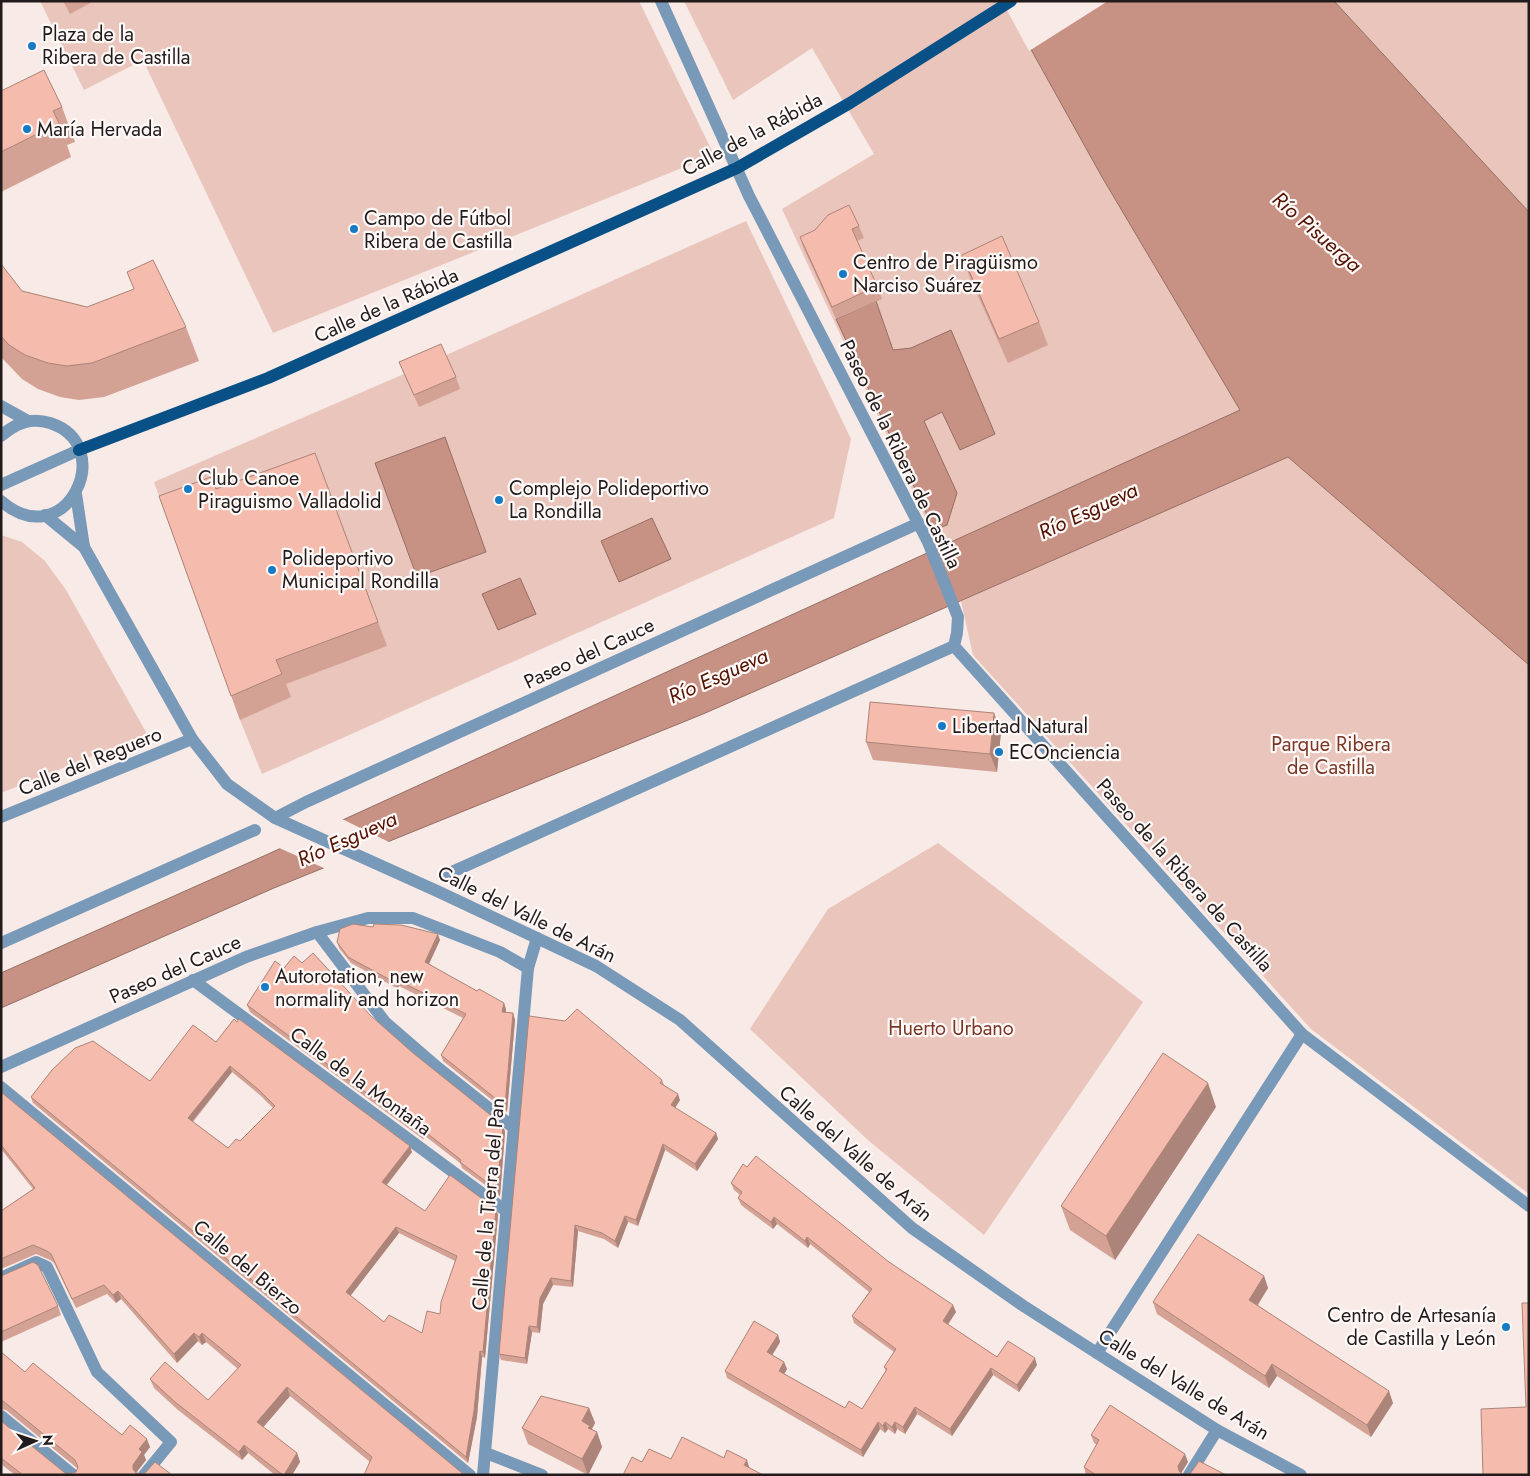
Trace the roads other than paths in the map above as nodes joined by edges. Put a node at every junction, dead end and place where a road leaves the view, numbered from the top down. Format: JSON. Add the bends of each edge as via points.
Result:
{"nodes":[{"id":1,"x":661,"y":1,"type":"edge"},
{"id":2,"x":1011,"y":1,"type":"edge"},
{"id":3,"x":737,"y":168,"type":"junction"},
{"id":4,"x":1,"y":406,"type":"edge"},
{"id":5,"x":28,"y":421,"type":"junction"},
{"id":6,"x":1,"y":436,"type":"edge"},
{"id":7,"x":80,"y":450,"type":"junction"},
{"id":8,"x":1,"y":485,"type":"edge"},
{"id":9,"x":76,"y":494,"type":"junction"},
{"id":10,"x":1,"y":501,"type":"edge"},
{"id":11,"x":45,"y":515,"type":"junction"},
{"id":12,"x":919,"y":523,"type":"junction"},
{"id":13,"x":84,"y":547,"type":"junction"},
{"id":14,"x":954,"y":646,"type":"junction"},
{"id":15,"x":192,"y":739,"type":"junction"},
{"id":16,"x":1,"y":818,"type":"edge"},
{"id":17,"x":276,"y":818,"type":"junction"},
{"id":18,"x":255,"y":830,"type":"dead end"},
{"id":19,"x":443,"y":876,"type":"dead end"},
{"id":20,"x":316,"y":932,"type":"junction"},
{"id":21,"x":536,"y":938,"type":"junction"},
{"id":22,"x":1,"y":943,"type":"edge"},
{"id":23,"x":528,"y":968,"type":"junction"},
{"id":24,"x":193,"y":980,"type":"junction"},
{"id":25,"x":1302,"y":1034,"type":"junction"},
{"id":26,"x":1,"y":1067,"type":"edge"},
{"id":27,"x":1,"y":1087,"type":"edge"},
{"id":28,"x":514,"y":1128,"type":"junction"},
{"id":29,"x":1529,"y":1206,"type":"edge"},
{"id":30,"x":506,"y":1211,"type":"junction"},
{"id":31,"x":1,"y":1278,"type":"edge"},
{"id":32,"x":1097,"y":1353,"type":"junction"},
{"id":33,"x":1,"y":1416,"type":"edge"},
{"id":34,"x":1217,"y":1430,"type":"junction"},
{"id":35,"x":486,"y":1453,"type":"junction"},
{"id":36,"x":73,"y":1475,"type":"edge"},
{"id":37,"x":144,"y":1475,"type":"edge"},
{"id":38,"x":470,"y":1475,"type":"edge"},
{"id":39,"x":483,"y":1475,"type":"edge"},
{"id":40,"x":542,"y":1475,"type":"edge"},
{"id":41,"x":1188,"y":1475,"type":"edge"},
{"id":42,"x":1301,"y":1475,"type":"edge"}],
"edges":[{"from":1,"to":3,"type":"street","name":"Paseo de la Ribera de Castilla"},
{"from":2,"to":3,"type":"main road","name":"Calle de la Rábida"},
{"from":3,"to":7,"type":"main road","name":"Calle de la Rábida","via":[[268,378]]},
{"from":3,"to":12,"type":"street","name":"Paseo de la Ribera de Castilla"},
{"from":4,"to":5,"type":"street"},
{"from":5,"to":6,"type":"street"},
{"from":5,"to":7,"type":"street","via":[[57,425]]},
{"from":7,"to":8,"type":"street","name":"Calle de la Rábida"},
{"from":7,"to":9,"type":"street","via":[[83,461],[81,484]]},
{"from":9,"to":11,"type":"street","via":[[66,505]]},
{"from":9,"to":13,"type":"street"},
{"from":10,"to":11,"type":"street","via":[[21,514]]},
{"from":11,"to":13,"type":"street"},
{"from":12,"to":14,"type":"street","name":"Paseo de la Ribera de Castilla","via":[[958,617]]},
{"from":12,"to":17,"type":"street","name":"Paseo del Cauce"},
{"from":13,"to":15,"type":"street","name":"Calle del Valle de Arán"},
{"from":14,"to":19,"type":"street"},
{"from":14,"to":25,"type":"street","name":"Paseo de la Ribera de Castilla"},
{"from":15,"to":16,"type":"street","name":"Calle del Reguero"},
{"from":15,"to":17,"type":"street","name":"Calle del Valle de Arán","via":[[227,784]]},
{"from":17,"to":21,"type":"street","name":"Calle del Valle de Arán"},
{"from":18,"to":22,"type":"street"},
{"from":20,"to":23,"type":"street","name":"Paseo del Cauce","via":[[368,918],[413,918],[500,952]]},
{"from":20,"to":24,"type":"street","name":"Paseo del Cauce"},
{"from":20,"to":28,"type":"street","via":[[385,1022]]},
{"from":21,"to":23,"type":"street","name":"Calle de la Tierra del Pan"},
{"from":21,"to":32,"type":"street","name":"Calle del Valle de Arán","via":[[596,966],[680,1020],[912,1228]]},
{"from":23,"to":28,"type":"street","name":"Calle de la Tierra del Pan"},
{"from":24,"to":26,"type":"street","name":"Paseo del Cauce"},
{"from":24,"to":30,"type":"street","name":"Calle de la Montaña"},
{"from":25,"to":29,"type":"street","name":"Paseo de la Ribera de Castilla"},
{"from":25,"to":32,"type":"street"},
{"from":27,"to":38,"type":"street","name":"Calle del Bierzo"},
{"from":28,"to":30,"type":"street","name":"Calle de la Tierra del Pan"},
{"from":30,"to":35,"type":"street","name":"Calle de la Tierra del Pan"},
{"from":31,"to":37,"type":"street","via":[[36,1262],[47,1267],[97,1372],[171,1442]]},
{"from":32,"to":34,"type":"street","name":"Calle del Valle de Arán"},
{"from":33,"to":36,"type":"street"},
{"from":34,"to":41,"type":"street"},
{"from":34,"to":42,"type":"street","name":"Calle del Valle de Arán"},
{"from":35,"to":39,"type":"street","name":"Calle de la Tierra del Pan"},
{"from":35,"to":40,"type":"street"}]}
